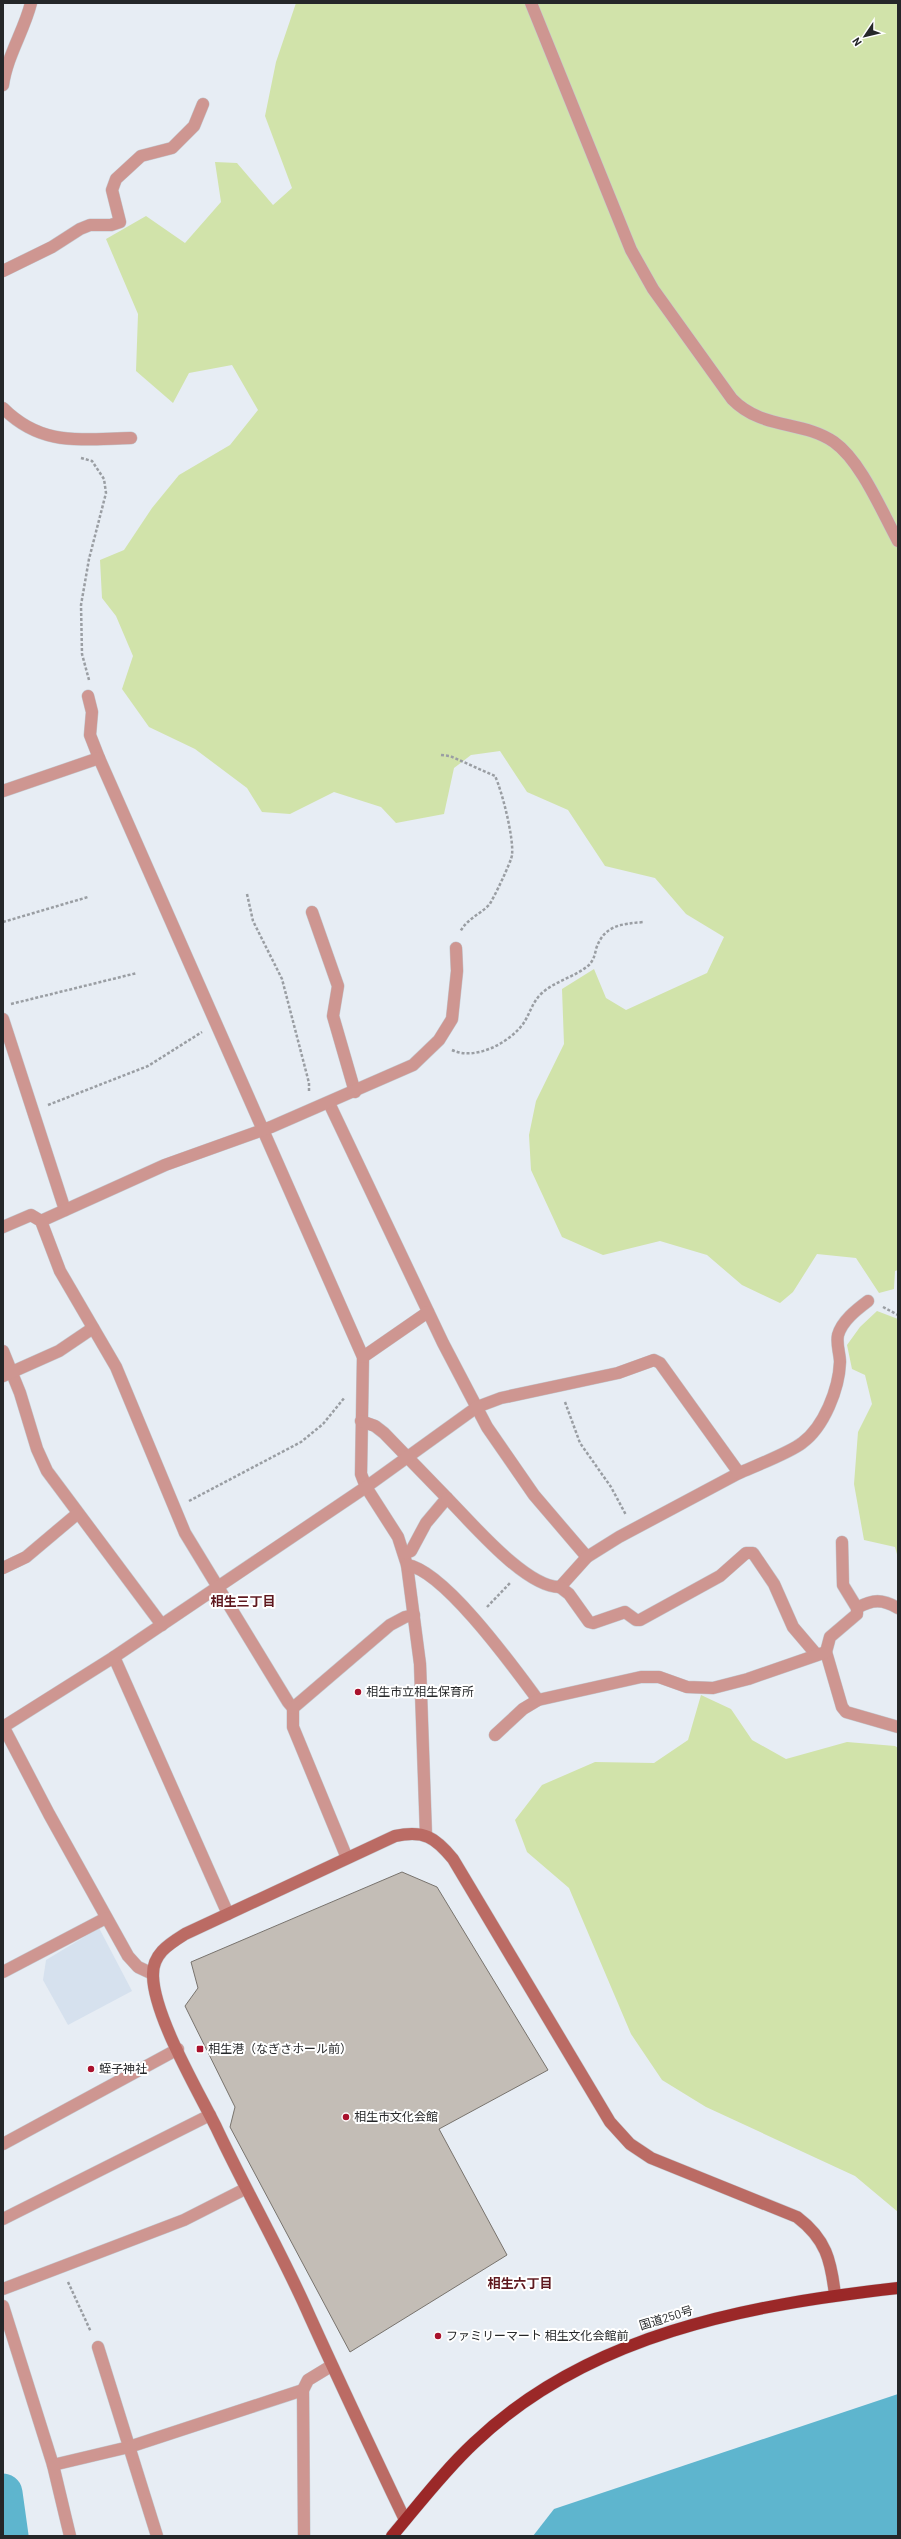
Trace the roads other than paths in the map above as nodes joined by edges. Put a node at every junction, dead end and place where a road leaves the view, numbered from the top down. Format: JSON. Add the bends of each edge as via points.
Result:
{"nodes":[{"id":1,"x":31,"y":3,"type":"edge"},
{"id":2,"x":531,"y":3,"type":"edge"},
{"id":3,"x":3,"y":85,"type":"edge"},
{"id":4,"x":203,"y":104,"type":"dead end"},
{"id":5,"x":3,"y":271,"type":"edge"},
{"id":6,"x":3,"y":408,"type":"edge"},
{"id":7,"x":131,"y":438,"type":"dead end"},
{"id":8,"x":898,"y":541,"type":"edge"},
{"id":9,"x":88,"y":696,"type":"road end"},
{"id":10,"x":99,"y":758,"type":"junction"},
{"id":11,"x":3,"y":791,"type":"edge"},
{"id":12,"x":312,"y":912,"type":"dead end"},
{"id":13,"x":456,"y":948,"type":"road end"},
{"id":14,"x":3,"y":1019,"type":"edge"},
{"id":15,"x":356,"y":1092,"type":"junction"},
{"id":16,"x":329,"y":1103,"type":"junction"},
{"id":17,"x":263,"y":1129,"type":"junction"},
{"id":18,"x":64,"y":1210,"type":"junction"},
{"id":19,"x":41,"y":1221,"type":"junction"},
{"id":20,"x":3,"y":1227,"type":"edge"},
{"id":21,"x":868,"y":1301,"type":"dead end"},
{"id":22,"x":428,"y":1312,"type":"junction"},
{"id":23,"x":93,"y":1328,"type":"junction"},
{"id":24,"x":3,"y":1351,"type":"edge"},
{"id":25,"x":363,"y":1357,"type":"junction"},
{"id":26,"x":7,"y":1375,"type":"edge"},
{"id":27,"x":477,"y":1407,"type":"junction"},
{"id":28,"x":361,"y":1421,"type":"junction"},
{"id":29,"x":407,"y":1457,"type":"junction"},
{"id":30,"x":739,"y":1473,"type":"junction"},
{"id":31,"x":366,"y":1488,"type":"junction"},
{"id":32,"x":447,"y":1498,"type":"junction"},
{"id":33,"x":77,"y":1514,"type":"junction"},
{"id":34,"x":842,"y":1542,"type":"dead end"},
{"id":35,"x":587,"y":1557,"type":"junction"},
{"id":36,"x":406,"y":1559,"type":"junction"},
{"id":37,"x":3,"y":1568,"type":"edge"},
{"id":38,"x":218,"y":1586,"type":"junction"},
{"id":39,"x":560,"y":1588,"type":"junction"},
{"id":40,"x":857,"y":1608,"type":"junction"},
{"id":41,"x":898,"y":1608,"type":"edge"},
{"id":42,"x":414,"y":1615,"type":"junction"},
{"id":43,"x":162,"y":1625,"type":"junction"},
{"id":44,"x":821,"y":1653,"type":"junction"},
{"id":45,"x":114,"y":1657,"type":"junction"},
{"id":46,"x":538,"y":1700,"type":"junction"},
{"id":47,"x":294,"y":1708,"type":"junction"},
{"id":48,"x":3,"y":1727,"type":"edge"},
{"id":49,"x":898,"y":1727,"type":"edge"},
{"id":50,"x":495,"y":1734,"type":"dead end"},
{"id":51,"x":426,"y":1835,"type":"junction"},
{"id":52,"x":347,"y":1858,"type":"junction"},
{"id":53,"x":228,"y":1914,"type":"junction"},
{"id":54,"x":106,"y":1918,"type":"junction"},
{"id":55,"x":3,"y":1972,"type":"edge"},
{"id":56,"x":152,"y":1974,"type":"junction"},
{"id":57,"x":178,"y":2049,"type":"junction"},
{"id":58,"x":210,"y":2115,"type":"junction"},
{"id":59,"x":3,"y":2144,"type":"edge"},
{"id":60,"x":246,"y":2189,"type":"junction"},
{"id":61,"x":3,"y":2219,"type":"edge"},
{"id":62,"x":898,"y":2288,"type":"edge"},
{"id":63,"x":3,"y":2289,"type":"edge"},
{"id":64,"x":835,"y":2295,"type":"junction"},
{"id":65,"x":3,"y":2306,"type":"edge"},
{"id":66,"x":98,"y":2347,"type":"road end"},
{"id":67,"x":331,"y":2366,"type":"junction"},
{"id":68,"x":303,"y":2390,"type":"junction"},
{"id":69,"x":129,"y":2447,"type":"junction"},
{"id":70,"x":53,"y":2465,"type":"junction"},
{"id":71,"x":405,"y":2520,"type":"junction"},
{"id":72,"x":70,"y":2536,"type":"edge"},
{"id":73,"x":157,"y":2536,"type":"edge"},
{"id":74,"x":304,"y":2536,"type":"edge"},
{"id":75,"x":392,"y":2536,"type":"edge"}],
"edges":[{"from":1,"to":3,"type":"street","via":[[27,20],[5,72]]},
{"from":2,"to":8,"type":"street","via":[[631,250],[653,290],[743,411],[760,419],[813,432],[834,442],[855,464]]},
{"from":4,"to":5,"type":"street","via":[[194,126],[172,148],[141,156],[116,179],[112,190],[120,222],[90,225],[80,229],[52,247]]},
{"from":6,"to":7,"type":"street","via":[[14,420],[57,439]]},
{"from":9,"to":10,"type":"street","via":[[92,712],[90,735]]},
{"from":10,"to":11,"type":"street"},
{"from":10,"to":17,"type":"street"},
{"from":12,"to":15,"type":"street","via":[[338,986],[333,1016]]},
{"from":13,"to":15,"type":"street","via":[[454,1013],[439,1040],[413,1065]]},
{"from":14,"to":18,"type":"street"},
{"from":15,"to":16,"type":"street"},
{"from":16,"to":17,"type":"street"},
{"from":16,"to":22,"type":"street"},
{"from":17,"to":18,"type":"street","via":[[165,1165]]},
{"from":17,"to":25,"type":"street"},
{"from":18,"to":19,"type":"street"},
{"from":19,"to":20,"type":"street","via":[[31,1216]]},
{"from":19,"to":23,"type":"street","via":[[60,1271]]},
{"from":21,"to":30,"type":"street","via":[[855,1311],[837,1337],[840,1361],[838,1380],[826,1410],[816,1426],[802,1443]]},
{"from":22,"to":25,"type":"street"},
{"from":22,"to":27,"type":"street"},
{"from":23,"to":26,"type":"street","via":[[59,1351]]},
{"from":23,"to":38,"type":"street","via":[[116,1367],[185,1533]]},
{"from":24,"to":26,"type":"street"},
{"from":25,"to":28,"type":"street"},
{"from":26,"to":33,"type":"street","via":[[20,1394],[37,1449],[47,1471]]},
{"from":27,"to":29,"type":"street"},
{"from":27,"to":30,"type":"street","via":[[501,1398],[618,1373],[654,1360],[660,1363]]},
{"from":27,"to":35,"type":"street","via":[[487,1427],[534,1495]]},
{"from":28,"to":29,"type":"street","via":[[375,1426]]},
{"from":28,"to":31,"type":"street","via":[[361,1474]]},
{"from":29,"to":31,"type":"street"},
{"from":29,"to":32,"type":"street"},
{"from":30,"to":35,"type":"street"},
{"from":31,"to":36,"type":"street","via":[[398,1537]]},
{"from":31,"to":38,"type":"street"},
{"from":32,"to":36,"type":"street","via":[[426,1523]]},
{"from":32,"to":39,"type":"street","via":[[521,1570],[551,1588]]},
{"from":33,"to":37,"type":"street","via":[[26,1557]]},
{"from":33,"to":43,"type":"street"},
{"from":34,"to":40,"type":"street","via":[[843,1585]]},
{"from":35,"to":39,"type":"street"},
{"from":36,"to":42,"type":"street"},
{"from":36,"to":46,"type":"street","via":[[450,1592],[514,1666]]},
{"from":38,"to":43,"type":"street"},
{"from":38,"to":47,"type":"street"},
{"from":39,"to":44,"type":"street","via":[[569,1594],[589,1622],[593,1623],[625,1612],[640,1620],[720,1576],[746,1553],[753,1554],[774,1584],[793,1627]]},
{"from":40,"to":41,"type":"street","via":[[871,1601],[884,1601]]},
{"from":40,"to":44,"type":"street","via":[[857,1614],[830,1637]]},
{"from":42,"to":47,"type":"street","via":[[390,1625]]},
{"from":42,"to":51,"type":"street","via":[[420,1664]]},
{"from":43,"to":45,"type":"street"},
{"from":44,"to":46,"type":"street","via":[[748,1679],[714,1688],[687,1688],[659,1677],[641,1677]]},
{"from":44,"to":49,"type":"street","via":[[846,1712]]},
{"from":45,"to":48,"type":"street"},
{"from":45,"to":53,"type":"street"},
{"from":46,"to":50,"type":"street","via":[[523,1709]]},
{"from":47,"to":52,"type":"street","via":[[293,1727]]},
{"from":48,"to":54,"type":"street"},
{"from":51,"to":52,"type":"street","via":[[412,1832],[395,1836]]},
{"from":51,"to":64,"type":"street","via":[[436,1840],[453,1860],[610,2122],[630,2144],[651,2158],[796,2217],[813,2229],[831,2265]]},
{"from":52,"to":53,"type":"street"},
{"from":53,"to":56,"type":"street","via":[[185,1934],[164,1948],[157,1957]]},
{"from":54,"to":55,"type":"street"},
{"from":54,"to":56,"type":"street","via":[[128,1956],[138,1967]]},
{"from":56,"to":57,"type":"street","via":[[154,1994]]},
{"from":57,"to":58,"type":"street"},
{"from":57,"to":59,"type":"street"},
{"from":58,"to":60,"type":"street"},
{"from":58,"to":61,"type":"street"},
{"from":60,"to":63,"type":"street","via":[[184,2220]]},
{"from":60,"to":67,"type":"street","via":[[310,2316]]},
{"from":62,"to":64,"type":"highway","name":"国道250号"},
{"from":64,"to":71,"type":"highway","name":"国道250号","via":[[678,2328],[602,2356],[558,2379],[526,2400],[474,2443]]},
{"from":65,"to":70,"type":"street"},
{"from":66,"to":69,"type":"street"},
{"from":67,"to":68,"type":"street","via":[[308,2380]]},
{"from":67,"to":71,"type":"street"},
{"from":68,"to":69,"type":"street"},
{"from":68,"to":74,"type":"street"},
{"from":69,"to":70,"type":"street"},
{"from":69,"to":73,"type":"street"},
{"from":70,"to":72,"type":"street"},
{"from":71,"to":75,"type":"highway","name":"国道250号"}]}
